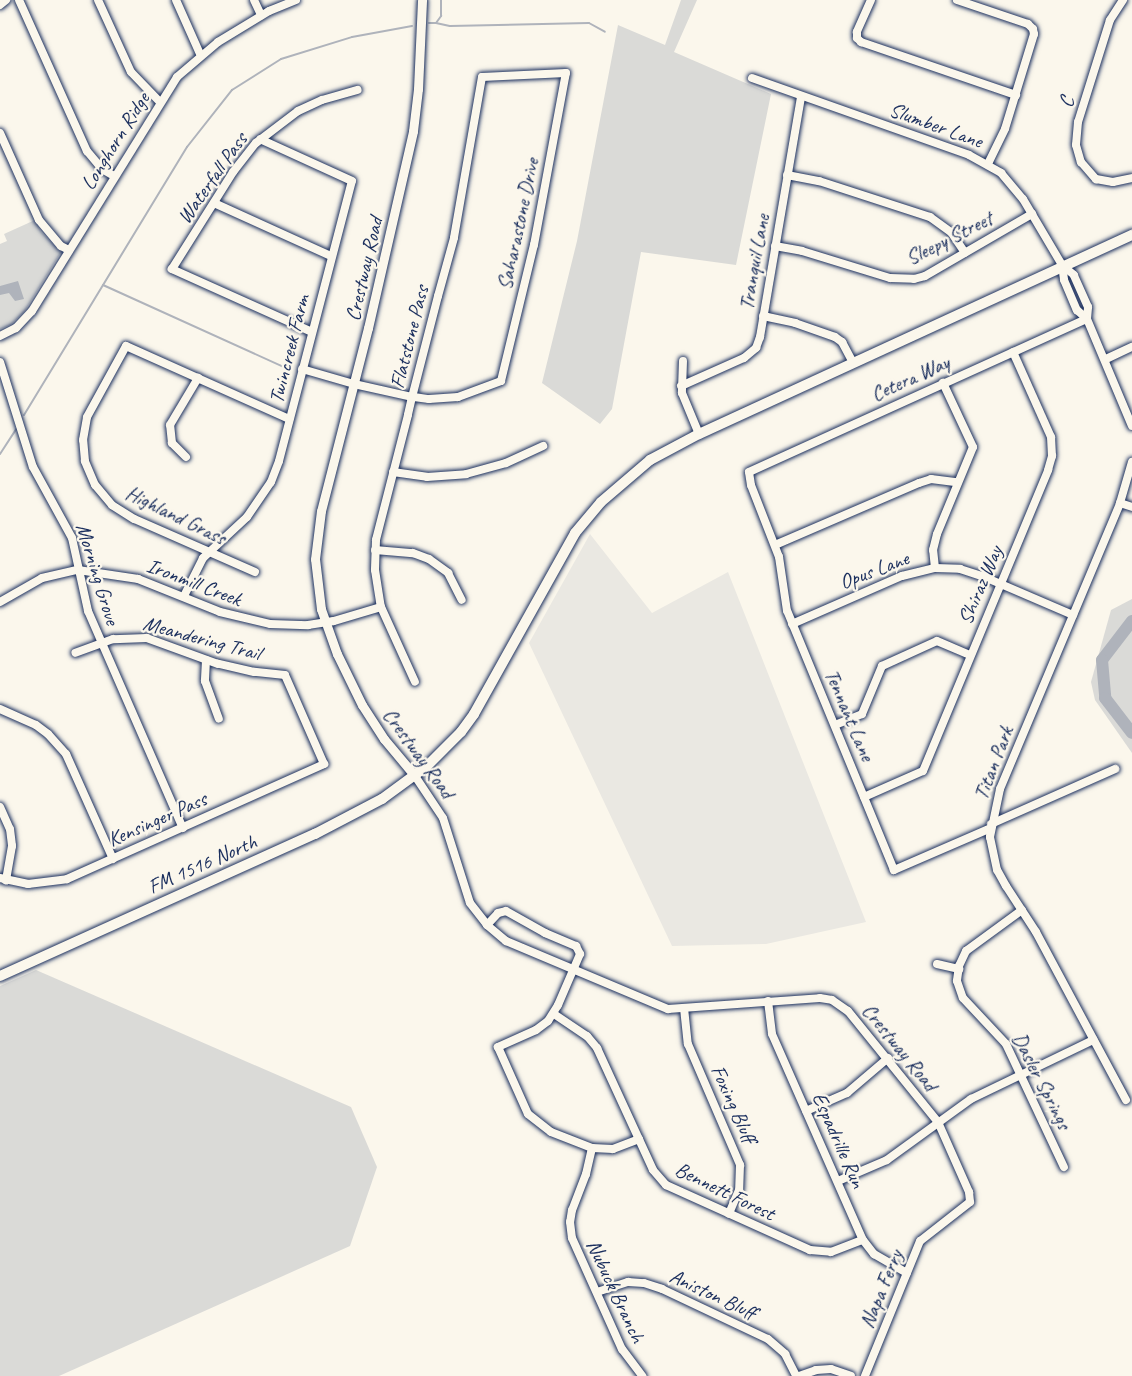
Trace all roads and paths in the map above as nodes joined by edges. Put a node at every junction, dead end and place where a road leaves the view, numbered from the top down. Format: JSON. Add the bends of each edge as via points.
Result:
{"nodes":[{"id":1,"x":6,"y":0,"type":"edge"},
{"id":2,"x":19,"y":0,"type":"edge"},
{"id":3,"x":98,"y":0,"type":"edge"},
{"id":4,"x":176,"y":0,"type":"edge"},
{"id":5,"x":254,"y":0,"type":"edge"},
{"id":6,"x":296,"y":0,"type":"edge"},
{"id":7,"x":422,"y":0,"type":"edge"},
{"id":8,"x":872,"y":0,"type":"edge"},
{"id":9,"x":957,"y":0,"type":"edge"},
{"id":10,"x":1123,"y":0,"type":"edge"},
{"id":11,"x":0,"y":5,"type":"edge"},
{"id":12,"x":261,"y":15,"type":"junction"},
{"id":13,"x":201,"y":54,"type":"junction"},
{"id":14,"x":566,"y":73,"type":"joint"},
{"id":15,"x":752,"y":78,"type":"dead end"},
{"id":16,"x":358,"y":90,"type":"dead end"},
{"id":17,"x":1016,"y":95,"type":"junction"},
{"id":18,"x":801,"y":98,"type":"junction"},
{"id":19,"x":160,"y":102,"type":"junction"},
{"id":20,"x":0,"y":133,"type":"edge"},
{"id":21,"x":260,"y":139,"type":"junction"},
{"id":22,"x":988,"y":164,"type":"junction"},
{"id":23,"x":787,"y":175,"type":"junction"},
{"id":24,"x":114,"y":176,"type":"junction"},
{"id":25,"x":1132,"y":178,"type":"edge"},
{"id":26,"x":214,"y":203,"type":"junction"},
{"id":27,"x":1032,"y":214,"type":"junction"},
{"id":28,"x":1132,"y":235,"type":"edge"},
{"id":29,"x":776,"y":246,"type":"junction"},
{"id":30,"x":69,"y":250,"type":"junction"},
{"id":31,"x":964,"y":253,"type":"junction"},
{"id":32,"x":332,"y":256,"type":"junction"},
{"id":33,"x":1062,"y":265,"type":"junction"},
{"id":34,"x":762,"y":316,"type":"junction"},
{"id":35,"x":1087,"y":319,"type":"junction"},
{"id":36,"x":312,"y":332,"type":"junction"},
{"id":37,"x":0,"y":336,"type":"edge"},
{"id":38,"x":1132,"y":347,"type":"edge"},
{"id":39,"x":1013,"y":352,"type":"junction"},
{"id":40,"x":1106,"y":359,"type":"junction"},
{"id":41,"x":683,"y":361,"type":"dead end"},
{"id":42,"x":0,"y":362,"type":"edge"},
{"id":43,"x":852,"y":363,"type":"junction"},
{"id":44,"x":302,"y":369,"type":"junction"},
{"id":45,"x":198,"y":378,"type":"junction"},
{"id":46,"x":943,"y":383,"type":"junction"},
{"id":47,"x":354,"y":384,"type":"junction"},
{"id":48,"x":681,"y":386,"type":"junction"},
{"id":49,"x":412,"y":397,"type":"junction"},
{"id":50,"x":289,"y":419,"type":"junction"},
{"id":51,"x":1132,"y":426,"type":"edge"},
{"id":52,"x":699,"y":434,"type":"junction"},
{"id":53,"x":543,"y":446,"type":"dead end"},
{"id":54,"x":186,"y":457,"type":"dead end"},
{"id":55,"x":1132,"y":462,"type":"edge"},
{"id":56,"x":393,"y":472,"type":"junction"},
{"id":57,"x":749,"y":472,"type":"joint"},
{"id":58,"x":957,"y":482,"type":"junction"},
{"id":59,"x":1120,"y":502,"type":"junction"},
{"id":60,"x":1132,"y":507,"type":"edge"},
{"id":61,"x":775,"y":545,"type":"junction"},
{"id":62,"x":375,"y":550,"type":"junction"},
{"id":63,"x":207,"y":552,"type":"junction"},
{"id":64,"x":935,"y":568,"type":"junction"},
{"id":65,"x":78,"y":570,"type":"junction"},
{"id":66,"x":255,"y":572,"type":"dead end"},
{"id":67,"x":1000,"y":584,"type":"junction"},
{"id":68,"x":184,"y":596,"type":"junction"},
{"id":69,"x":462,"y":600,"type":"dead end"},
{"id":70,"x":0,"y":602,"type":"edge"},
{"id":71,"x":381,"y":607,"type":"junction"},
{"id":72,"x":1073,"y":615,"type":"junction"},
{"id":73,"x":324,"y":622,"type":"junction"},
{"id":74,"x":792,"y":624,"type":"junction"},
{"id":75,"x":101,"y":642,"type":"junction"},
{"id":76,"x":75,"y":652,"type":"dead end"},
{"id":77,"x":970,"y":655,"type":"junction"},
{"id":78,"x":206,"y":660,"type":"junction"},
{"id":79,"x":415,"y":682,"type":"dead end"},
{"id":80,"x":0,"y":709,"type":"edge"},
{"id":81,"x":219,"y":719,"type":"dead end"},
{"id":82,"x":835,"y":725,"type":"junction"},
{"id":83,"x":324,"y":764,"type":"joint"},
{"id":84,"x":1115,"y":768,"type":"dead end"},
{"id":85,"x":415,"y":776,"type":"junction"},
{"id":86,"x":864,"y":797,"type":"junction"},
{"id":87,"x":0,"y":807,"type":"edge"},
{"id":88,"x":991,"y":826,"type":"junction"},
{"id":89,"x":183,"y":828,"type":"junction"},
{"id":90,"x":113,"y":859,"type":"junction"},
{"id":91,"x":3,"y":879,"type":"edge"},
{"id":92,"x":1022,"y":910,"type":"junction"},
{"id":93,"x":487,"y":925,"type":"junction"},
{"id":94,"x":937,"y":964,"type":"dead end"},
{"id":95,"x":573,"y":969,"type":"junction"},
{"id":96,"x":959,"y":969,"type":"junction"},
{"id":97,"x":0,"y":976,"type":"edge"},
{"id":98,"x":768,"y":1001,"type":"junction"},
{"id":99,"x":684,"y":1008,"type":"junction"},
{"id":100,"x":554,"y":1014,"type":"junction"},
{"id":101,"x":1093,"y":1040,"type":"junction"},
{"id":102,"x":888,"y":1058,"type":"junction"},
{"id":103,"x":1021,"y":1074,"type":"junction"},
{"id":104,"x":1126,"y":1100,"type":"dead end"},
{"id":105,"x":806,"y":1110,"type":"junction"},
{"id":106,"x":938,"y":1122,"type":"junction"},
{"id":107,"x":639,"y":1138,"type":"junction"},
{"id":108,"x":592,"y":1148,"type":"junction"},
{"id":109,"x":1064,"y":1167,"type":"dead end"},
{"id":110,"x":838,"y":1181,"type":"junction"},
{"id":111,"x":970,"y":1202,"type":"joint"},
{"id":112,"x":729,"y":1214,"type":"junction"},
{"id":113,"x":863,"y":1240,"type":"junction"},
{"id":114,"x":907,"y":1273,"type":"junction"},
{"id":115,"x":597,"y":1292,"type":"junction"},
{"id":116,"x":642,"y":1376,"type":"edge"},
{"id":117,"x":797,"y":1376,"type":"edge"},
{"id":118,"x":851,"y":1376,"type":"edge"},
{"id":119,"x":865,"y":1376,"type":"edge"}],
"edges":[{"from":1,"to":11,"type":"street"},
{"from":2,"to":24,"type":"street","via":[[87,151],[102,169]]},
{"from":3,"to":19,"type":"street","via":[[131,72]]},
{"from":4,"to":13,"type":"street"},
{"from":5,"to":12,"type":"street"},
{"from":6,"to":12,"type":"street","name":"Longhorn Ridge"},
{"from":7,"to":47,"type":"street","name":"Crestway Road","via":[[413,131]]},
{"from":8,"to":17,"type":"street","via":[[857,38],[861,42]]},
{"from":9,"to":17,"type":"street","via":[[1033,28]]},
{"from":10,"to":25,"type":"street","name":"C","via":[[1110,20],[1078,122],[1076,145],[1081,162],[1096,179],[1113,182]]},
{"from":12,"to":13,"type":"street","name":"Longhorn Ridge"},
{"from":13,"to":19,"type":"street","name":"Longhorn Ridge","via":[[177,77]]},
{"from":14,"to":49,"type":"street","name":"Saharastone Drive","via":[[534,245],[501,381],[452,398]]},
{"from":14,"to":49,"type":"street","name":"Flatstone Pass","via":[[482,77],[454,238]]},
{"from":15,"to":18,"type":"street","name":"Slumber Lane"},
{"from":16,"to":21,"type":"street","name":"Waterfall Pass","via":[[298,111]]},
{"from":17,"to":22,"type":"street","via":[[1001,140]]},
{"from":18,"to":22,"type":"street","name":"Slumber Lane"},
{"from":18,"to":23,"type":"street","name":"Tranquil Lane"},
{"from":19,"to":24,"type":"street","name":"Longhorn Ridge"},
{"from":20,"to":30,"type":"street","via":[[39,220]]},
{"from":21,"to":26,"type":"street","name":"Waterfall Pass"},
{"from":21,"to":32,"type":"street","name":"Twincreek Farm","via":[[352,181]]},
{"from":22,"to":27,"type":"street","name":"Slumber Lane","via":[[1014,185]]},
{"from":23,"to":29,"type":"street","name":"Tranquil Lane"},
{"from":23,"to":31,"type":"street","via":[[819,181],[930,217],[951,232]]},
{"from":24,"to":30,"type":"street","name":"Longhorn Ridge"},
{"from":26,"to":32,"type":"street"},
{"from":26,"to":36,"type":"street","name":"Waterfall Pass","via":[[172,269]]},
{"from":27,"to":31,"type":"street","name":"Sleepy Street"},
{"from":27,"to":33,"type":"street","name":"Slumber Lane"},
{"from":28,"to":33,"type":"main road","name":"FM 1516 North"},
{"from":29,"to":31,"type":"street","name":"Sleepy Street","via":[[903,280],[925,276]]},
{"from":29,"to":34,"type":"street","name":"Tranquil Lane"},
{"from":30,"to":37,"type":"street","name":"Longhorn Ridge","via":[[25,320]]},
{"from":32,"to":36,"type":"street","name":"Twincreek Farm"},
{"from":33,"to":35,"type":"street","name":"Slumber Lane","via":[[1077,310]]},
{"from":33,"to":43,"type":"main road","name":"FM 1516 North"},
{"from":34,"to":43,"type":"street","via":[[835,337],[842,342]]},
{"from":34,"to":48,"type":"street","name":"Tranquil Lane","via":[[760,337],[750,355]]},
{"from":35,"to":39,"type":"street","name":"Cetera Way"},
{"from":35,"to":40,"type":"street"},
{"from":36,"to":44,"type":"street","name":"Twincreek Farm"},
{"from":38,"to":40,"type":"street"},
{"from":39,"to":46,"type":"street","name":"Cetera Way"},
{"from":39,"to":67,"type":"street","name":"Shiraz Way","via":[[1046,423],[1052,456]]},
{"from":40,"to":51,"type":"street"},
{"from":41,"to":48,"type":"street"},
{"from":42,"to":65,"type":"street","name":"Morning Grove","via":[[37,476],[72,538]]},
{"from":43,"to":52,"type":"main road","name":"FM 1516 North"},
{"from":44,"to":47,"type":"street"},
{"from":44,"to":50,"type":"street","name":"Twincreek Farm"},
{"from":45,"to":50,"type":"street"},
{"from":45,"to":54,"type":"street","via":[[170,425],[172,443]]},
{"from":45,"to":63,"type":"street","name":"Highland Grass","via":[[126,346],[87,417],[83,441],[88,470],[100,492],[119,510]]},
{"from":46,"to":57,"type":"street","name":"Cetera Way"},
{"from":46,"to":58,"type":"street","via":[[973,447]]},
{"from":47,"to":49,"type":"street"},
{"from":47,"to":73,"type":"street","name":"Crestway Road","via":[[317,535],[315,571]]},
{"from":48,"to":52,"type":"street"},
{"from":49,"to":56,"type":"street","name":"Flatstone Pass"},
{"from":50,"to":63,"type":"street","name":"Twincreek Farm","via":[[279,461],[264,496],[241,523]]},
{"from":52,"to":85,"type":"main road","name":"FM 1516 North","via":[[650,460],[588,516],[474,714],[451,743]]},
{"from":53,"to":56,"type":"street","via":[[497,466],[466,474],[427,477]]},
{"from":55,"to":59,"type":"street","name":"Titan Park"},
{"from":56,"to":62,"type":"street","name":"Flatstone Pass"},
{"from":57,"to":61,"type":"street","name":"Tennant Lane"},
{"from":58,"to":61,"type":"street","via":[[919,483]]},
{"from":58,"to":64,"type":"street","via":[[934,543]]},
{"from":59,"to":60,"type":"street"},
{"from":59,"to":72,"type":"street","name":"Titan Park"},
{"from":61,"to":74,"type":"street","name":"Tennant Lane","via":[[783,597]]},
{"from":62,"to":69,"type":"street","via":[[413,553],[429,559],[448,573]]},
{"from":62,"to":71,"type":"street","name":"Flatstone Pass"},
{"from":63,"to":66,"type":"street","name":"Highland Grass"},
{"from":63,"to":68,"type":"street","name":"Twincreek Farm"},
{"from":64,"to":67,"type":"street","name":"Opus Lane","via":[[960,570]]},
{"from":64,"to":74,"type":"street","name":"Opus Lane","via":[[902,576]]},
{"from":65,"to":68,"type":"street","name":"Ironmill Creek","via":[[138,579]]},
{"from":65,"to":70,"type":"street","name":"Ironmill Creek","via":[[42,578]]},
{"from":65,"to":75,"type":"street","name":"Morning Grove"},
{"from":67,"to":72,"type":"street","name":"Opus Lane"},
{"from":67,"to":77,"type":"street","name":"Shiraz Way"},
{"from":68,"to":73,"type":"street","name":"Ironmill Creek","via":[[253,622]]},
{"from":71,"to":73,"type":"street","name":"Ironmill Creek"},
{"from":71,"to":79,"type":"street","name":"Flatstone Pass"},
{"from":72,"to":88,"type":"street","name":"Titan Park","via":[[1000,789]]},
{"from":73,"to":85,"type":"street","name":"Crestway Road","via":[[362,705]]},
{"from":74,"to":82,"type":"street","name":"Tennant Lane"},
{"from":75,"to":76,"type":"street","name":"Meandering Trail"},
{"from":75,"to":78,"type":"street","name":"Meandering Trail","via":[[130,636],[147,638]]},
{"from":75,"to":89,"type":"street","name":"Morning Grove"},
{"from":77,"to":82,"type":"street","via":[[938,641],[882,666],[862,714]]},
{"from":77,"to":86,"type":"street","name":"Shiraz Way","via":[[923,771]]},
{"from":78,"to":81,"type":"street","via":[[205,681]]},
{"from":78,"to":83,"type":"street","name":"Meandering Trail","via":[[285,675]]},
{"from":80,"to":90,"type":"street","via":[[36,725],[66,754]]},
{"from":82,"to":86,"type":"street","name":"Tennant Lane"},
{"from":83,"to":89,"type":"street","name":"Kensinger Pass"},
{"from":84,"to":88,"type":"street"},
{"from":85,"to":93,"type":"street","name":"Crestway Road","via":[[439,809],[465,893]]},
{"from":85,"to":97,"type":"main road","name":"FM 1516 North","via":[[382,799],[315,834]]},
{"from":86,"to":88,"type":"street","name":"Tennant Lane","via":[[894,870]]},
{"from":87,"to":91,"type":"street","via":[[10,829],[12,846]]},
{"from":88,"to":92,"type":"street","name":"Titan Park","via":[[997,870]]},
{"from":89,"to":90,"type":"street","name":"Kensinger Pass"},
{"from":90,"to":91,"type":"street","name":"Kensinger Pass","via":[[59,882],[28,884]]},
{"from":92,"to":96,"type":"street","via":[[966,951]]},
{"from":92,"to":101,"type":"street","name":"Titan Park"},
{"from":93,"to":95,"type":"street","name":"Crestway Road","via":[[522,950]]},
{"from":93,"to":95,"type":"street","via":[[498,913],[506,911],[576,946],[580,954]]},
{"from":94,"to":96,"type":"street"},
{"from":95,"to":99,"type":"street","name":"Crestway Road","via":[[660,1007]]},
{"from":95,"to":100,"type":"street"},
{"from":96,"to":103,"type":"street","name":"Dasler Springs","via":[[957,981],[963,998],[1002,1038]]},
{"from":98,"to":99,"type":"street","name":"Crestway Road"},
{"from":98,"to":102,"type":"street","name":"Crestway Road","via":[[832,1000],[848,1011]]},
{"from":98,"to":105,"type":"street","name":"Espadrille Run","via":[[772,1034]]},
{"from":99,"to":112,"type":"street","name":"Foxing Bluff","via":[[688,1044],[740,1165],[739,1190]]},
{"from":100,"to":107,"type":"street","name":"Bennett Forest","via":[[587,1036],[597,1048]]},
{"from":100,"to":108,"type":"street","via":[[536,1030],[498,1047],[528,1114],[551,1132]]},
{"from":101,"to":103,"type":"street"},
{"from":101,"to":104,"type":"street","name":"Titan Park"},
{"from":102,"to":105,"type":"street","via":[[847,1093]]},
{"from":102,"to":106,"type":"street","name":"Crestway Road"},
{"from":103,"to":106,"type":"street","via":[[971,1099]]},
{"from":103,"to":109,"type":"street","name":"Dasler Springs"},
{"from":105,"to":110,"type":"street","name":"Espadrille Run"},
{"from":106,"to":110,"type":"street","via":[[887,1160]]},
{"from":106,"to":111,"type":"street","name":"Crestway Road"},
{"from":107,"to":108,"type":"street","via":[[613,1149]]},
{"from":107,"to":112,"type":"street","name":"Bennett Forest","via":[[653,1170],[666,1185]]},
{"from":108,"to":115,"type":"street","name":"Nubuck Branch","via":[[570,1222],[572,1238]]},
{"from":110,"to":113,"type":"street","name":"Espadrille Run"},
{"from":111,"to":114,"type":"street","name":"Napa Ferry","via":[[920,1241]]},
{"from":112,"to":113,"type":"street","name":"Bennett Forest","via":[[816,1251],[838,1250]]},
{"from":113,"to":114,"type":"street","name":"Espadrille Run","via":[[873,1254]]},
{"from":114,"to":119,"type":"street","name":"Napa Ferry"},
{"from":115,"to":116,"type":"street","name":"Nubuck Branch","via":[[622,1349]]},
{"from":115,"to":117,"type":"street","name":"Aniston Bluff","via":[[628,1282],[644,1282],[662,1289],[768,1339],[785,1354]]},
{"from":117,"to":118,"type":"street","via":[[831,1369]]}]}
